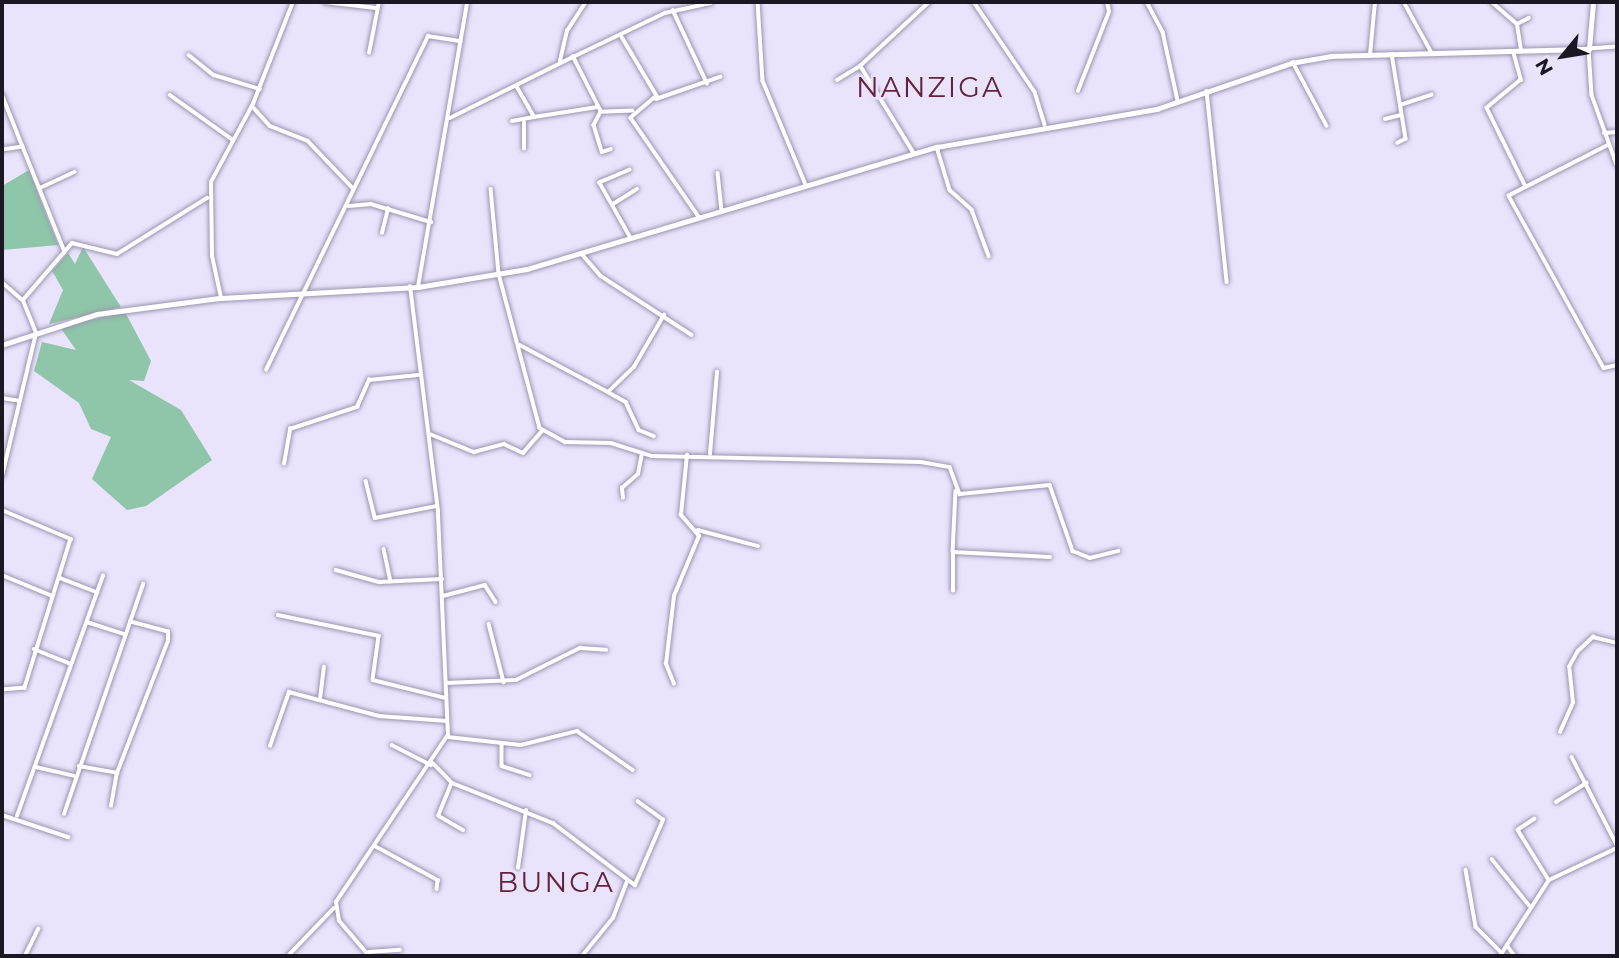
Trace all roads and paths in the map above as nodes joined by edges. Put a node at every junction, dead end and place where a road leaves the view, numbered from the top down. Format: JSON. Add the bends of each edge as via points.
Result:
{"nodes":[{"id":1,"x":293,"y":2,"type":"edge"},
{"id":2,"x":325,"y":2,"type":"edge"},
{"id":3,"x":379,"y":2,"type":"edge"},
{"id":4,"x":586,"y":2,"type":"edge"},
{"id":5,"x":758,"y":2,"type":"edge"},
{"id":6,"x":929,"y":2,"type":"edge"},
{"id":7,"x":974,"y":2,"type":"edge"},
{"id":8,"x":1107,"y":2,"type":"edge"},
{"id":9,"x":1149,"y":2,"type":"edge"},
{"id":10,"x":1375,"y":2,"type":"edge"},
{"id":11,"x":1404,"y":2,"type":"edge"},
{"id":12,"x":1492,"y":2,"type":"edge"},
{"id":13,"x":1593,"y":2,"type":"edge"},
{"id":14,"x":468,"y":3,"type":"edge"},
{"id":15,"x":685,"y":4,"type":"edge"},
{"id":16,"x":711,"y":4,"type":"dead end"},
{"id":17,"x":376,"y":8,"type":"junction"},
{"id":18,"x":673,"y":10,"type":"junction"},
{"id":19,"x":1529,"y":18,"type":"dead end"},
{"id":20,"x":1517,"y":24,"type":"junction"},
{"id":21,"x":622,"y":37,"type":"junction"},
{"id":22,"x":461,"y":41,"type":"junction"},
{"id":23,"x":1617,"y":47,"type":"edge"},
{"id":24,"x":1589,"y":49,"type":"junction"},
{"id":25,"x":1521,"y":52,"type":"junction"},
{"id":26,"x":369,"y":53,"type":"dead end"},
{"id":27,"x":1432,"y":53,"type":"junction"},
{"id":28,"x":1514,"y":53,"type":"junction"},
{"id":29,"x":1392,"y":54,"type":"junction"},
{"id":30,"x":189,"y":55,"type":"dead end"},
{"id":31,"x":1370,"y":55,"type":"junction"},
{"id":32,"x":573,"y":57,"type":"junction"},
{"id":33,"x":1293,"y":62,"type":"junction"},
{"id":34,"x":556,"y":65,"type":"junction"},
{"id":35,"x":860,"y":66,"type":"junction"},
{"id":36,"x":720,"y":77,"type":"dead end"},
{"id":37,"x":837,"y":79,"type":"dead end"},
{"id":38,"x":707,"y":83,"type":"junction"},
{"id":39,"x":517,"y":87,"type":"junction"},
{"id":40,"x":260,"y":89,"type":"junction"},
{"id":41,"x":1207,"y":91,"type":"junction"},
{"id":42,"x":1078,"y":92,"type":"dead end"},
{"id":43,"x":2,"y":94,"type":"edge"},
{"id":44,"x":170,"y":95,"type":"dead end"},
{"id":45,"x":1431,"y":95,"type":"dead end"},
{"id":46,"x":656,"y":99,"type":"junction"},
{"id":47,"x":1178,"y":101,"type":"junction"},
{"id":48,"x":1400,"y":105,"type":"junction"},
{"id":49,"x":252,"y":106,"type":"junction"},
{"id":50,"x":597,"y":107,"type":"junction"},
{"id":51,"x":633,"y":111,"type":"junction"},
{"id":52,"x":601,"y":112,"type":"junction"},
{"id":53,"x":625,"y":114,"type":"junction"},
{"id":54,"x":1401,"y":116,"type":"junction"},
{"id":55,"x":534,"y":117,"type":"junction"},
{"id":56,"x":450,"y":118,"type":"junction"},
{"id":57,"x":631,"y":118,"type":"junction"},
{"id":58,"x":1385,"y":119,"type":"dead end"},
{"id":59,"x":512,"y":121,"type":"dead end"},
{"id":60,"x":524,"y":123,"type":"junction"},
{"id":61,"x":1045,"y":125,"type":"junction"},
{"id":62,"x":1327,"y":125,"type":"dead end"},
{"id":63,"x":1617,"y":132,"type":"edge"},
{"id":64,"x":1604,"y":133,"type":"junction"},
{"id":65,"x":233,"y":140,"type":"junction"},
{"id":66,"x":1398,"y":143,"type":"dead end"},
{"id":67,"x":1609,"y":145,"type":"junction"},
{"id":68,"x":23,"y":147,"type":"junction"},
{"id":69,"x":937,"y":147,"type":"junction"},
{"id":70,"x":524,"y":149,"type":"dead end"},
{"id":71,"x":611,"y":149,"type":"dead end"},
{"id":72,"x":2,"y":150,"type":"edge"},
{"id":73,"x":914,"y":154,"type":"junction"},
{"id":74,"x":1617,"y":165,"type":"edge"},
{"id":75,"x":630,"y":170,"type":"dead end"},
{"id":76,"x":75,"y":172,"type":"dead end"},
{"id":77,"x":718,"y":173,"type":"dead end"},
{"id":78,"x":806,"y":185,"type":"junction"},
{"id":79,"x":1525,"y":186,"type":"junction"},
{"id":80,"x":352,"y":187,"type":"junction"},
{"id":81,"x":40,"y":188,"type":"junction"},
{"id":82,"x":491,"y":189,"type":"dead end"},
{"id":83,"x":637,"y":189,"type":"dead end"},
{"id":84,"x":208,"y":198,"type":"junction"},
{"id":85,"x":613,"y":204,"type":"junction"},
{"id":86,"x":349,"y":206,"type":"junction"},
{"id":87,"x":388,"y":209,"type":"junction"},
{"id":88,"x":722,"y":210,"type":"junction"},
{"id":89,"x":699,"y":217,"type":"junction"},
{"id":90,"x":430,"y":222,"type":"junction"},
{"id":91,"x":382,"y":233,"type":"dead end"},
{"id":92,"x":631,"y":238,"type":"junction"},
{"id":93,"x":65,"y":252,"type":"junction"},
{"id":94,"x":582,"y":253,"type":"junction"},
{"id":95,"x":989,"y":256,"type":"dead end"},
{"id":96,"x":499,"y":274,"type":"junction"},
{"id":97,"x":2,"y":282,"type":"edge"},
{"id":98,"x":1227,"y":282,"type":"dead end"},
{"id":99,"x":410,"y":287,"type":"junction"},
{"id":100,"x":418,"y":287,"type":"junction"},
{"id":101,"x":303,"y":295,"type":"junction"},
{"id":102,"x":221,"y":298,"type":"junction"},
{"id":103,"x":23,"y":300,"type":"junction"},
{"id":104,"x":664,"y":315,"type":"junction"},
{"id":105,"x":36,"y":333,"type":"junction"},
{"id":106,"x":692,"y":335,"type":"dead end"},
{"id":107,"x":2,"y":345,"type":"edge"},
{"id":108,"x":520,"y":345,"type":"junction"},
{"id":109,"x":1617,"y":365,"type":"edge"},
{"id":110,"x":266,"y":370,"type":"dead end"},
{"id":111,"x":718,"y":372,"type":"dead end"},
{"id":112,"x":418,"y":375,"type":"junction"},
{"id":113,"x":608,"y":392,"type":"junction"},
{"id":114,"x":2,"y":398,"type":"edge"},
{"id":115,"x":20,"y":401,"type":"junction"},
{"id":116,"x":543,"y":430,"type":"junction"},
{"id":117,"x":430,"y":434,"type":"junction"},
{"id":118,"x":654,"y":436,"type":"dead end"},
{"id":119,"x":642,"y":454,"type":"junction"},
{"id":120,"x":710,"y":454,"type":"junction"},
{"id":121,"x":687,"y":455,"type":"junction"},
{"id":122,"x":284,"y":464,"type":"dead end"},
{"id":123,"x":2,"y":476,"type":"edge"},
{"id":124,"x":366,"y":481,"type":"dead end"},
{"id":125,"x":956,"y":491,"type":"junction"},
{"id":126,"x":623,"y":498,"type":"dead end"},
{"id":127,"x":437,"y":506,"type":"junction"},
{"id":128,"x":2,"y":510,"type":"edge"},
{"id":129,"x":698,"y":530,"type":"junction"},
{"id":130,"x":758,"y":546,"type":"dead end"},
{"id":131,"x":384,"y":549,"type":"dead end"},
{"id":132,"x":1118,"y":551,"type":"dead end"},
{"id":133,"x":953,"y":552,"type":"junction"},
{"id":134,"x":1050,"y":558,"type":"dead end"},
{"id":135,"x":336,"y":570,"type":"dead end"},
{"id":136,"x":2,"y":575,"type":"edge"},
{"id":137,"x":103,"y":576,"type":"dead end"},
{"id":138,"x":60,"y":578,"type":"junction"},
{"id":139,"x":442,"y":579,"type":"junction"},
{"id":140,"x":391,"y":581,"type":"junction"},
{"id":141,"x":143,"y":584,"type":"dead end"},
{"id":142,"x":953,"y":591,"type":"dead end"},
{"id":143,"x":97,"y":592,"type":"junction"},
{"id":144,"x":50,"y":595,"type":"junction"},
{"id":145,"x":443,"y":596,"type":"junction"},
{"id":146,"x":496,"y":602,"type":"dead end"},
{"id":147,"x":278,"y":615,"type":"dead end"},
{"id":148,"x":88,"y":622,"type":"junction"},
{"id":149,"x":130,"y":622,"type":"junction"},
{"id":150,"x":489,"y":624,"type":"dead end"},
{"id":151,"x":124,"y":634,"type":"junction"},
{"id":152,"x":1617,"y":643,"type":"edge"},
{"id":153,"x":34,"y":649,"type":"junction"},
{"id":154,"x":606,"y":650,"type":"dead end"},
{"id":155,"x":71,"y":664,"type":"junction"},
{"id":156,"x":324,"y":667,"type":"dead end"},
{"id":157,"x":446,"y":682,"type":"junction"},
{"id":158,"x":504,"y":682,"type":"junction"},
{"id":159,"x":674,"y":684,"type":"dead end"},
{"id":160,"x":2,"y":690,"type":"edge"},
{"id":161,"x":446,"y":698,"type":"junction"},
{"id":162,"x":320,"y":699,"type":"junction"},
{"id":163,"x":447,"y":721,"type":"junction"},
{"id":164,"x":1560,"y":732,"type":"dead end"},
{"id":165,"x":447,"y":737,"type":"junction"},
{"id":166,"x":502,"y":744,"type":"junction"},
{"id":167,"x":392,"y":745,"type":"dead end"},
{"id":168,"x":270,"y":746,"type":"dead end"},
{"id":169,"x":1572,"y":757,"type":"dead end"},
{"id":170,"x":432,"y":764,"type":"junction"},
{"id":171,"x":79,"y":766,"type":"junction"},
{"id":172,"x":36,"y":767,"type":"junction"},
{"id":173,"x":633,"y":770,"type":"dead end"},
{"id":174,"x":117,"y":773,"type":"junction"},
{"id":175,"x":530,"y":775,"type":"dead end"},
{"id":176,"x":74,"y":776,"type":"junction"},
{"id":177,"x":452,"y":783,"type":"junction"},
{"id":178,"x":1586,"y":783,"type":"junction"},
{"id":179,"x":638,"y":802,"type":"dead end"},
{"id":180,"x":1556,"y":802,"type":"dead end"},
{"id":181,"x":111,"y":806,"type":"dead end"},
{"id":182,"x":526,"y":811,"type":"junction"},
{"id":183,"x":64,"y":814,"type":"dead end"},
{"id":184,"x":2,"y":815,"type":"edge"},
{"id":185,"x":17,"y":816,"type":"junction"},
{"id":186,"x":1535,"y":819,"type":"dead end"},
{"id":187,"x":463,"y":830,"type":"dead end"},
{"id":188,"x":68,"y":837,"type":"dead end"},
{"id":189,"x":375,"y":846,"type":"junction"},
{"id":190,"x":1617,"y":847,"type":"edge"},
{"id":191,"x":1492,"y":859,"type":"dead end"},
{"id":192,"x":518,"y":867,"type":"dead end"},
{"id":193,"x":1466,"y":870,"type":"dead end"},
{"id":194,"x":1549,"y":880,"type":"junction"},
{"id":195,"x":627,"y":882,"type":"junction"},
{"id":196,"x":437,"y":889,"type":"dead end"},
{"id":197,"x":1530,"y":905,"type":"junction"},
{"id":198,"x":335,"y":907,"type":"junction"},
{"id":199,"x":38,"y":929,"type":"dead end"},
{"id":200,"x":1507,"y":945,"type":"junction"},
{"id":201,"x":400,"y":950,"type":"dead end"},
{"id":202,"x":369,"y":954,"type":"edge"},
{"id":203,"x":1501,"y":954,"type":"edge"},
{"id":204,"x":25,"y":956,"type":"edge"},
{"id":205,"x":288,"y":956,"type":"edge"},
{"id":206,"x":582,"y":956,"type":"edge"},
{"id":207,"x":1515,"y":956,"type":"edge"}],
"edges":[{"from":1,"to":40,"type":"street"},
{"from":2,"to":17,"type":"street"},
{"from":3,"to":17,"type":"street"},
{"from":4,"to":34,"type":"street"},
{"from":5,"to":78,"type":"street","via":[[763,81]]},
{"from":6,"to":35,"type":"street"},
{"from":7,"to":61,"type":"street","via":[[1035,92]]},
{"from":8,"to":42,"type":"street","via":[[1109,12]]},
{"from":9,"to":47,"type":"street","via":[[1163,33]]},
{"from":10,"to":31,"type":"street"},
{"from":11,"to":27,"type":"street"},
{"from":12,"to":20,"type":"street"},
{"from":13,"to":24,"type":"street"},
{"from":14,"to":22,"type":"street"},
{"from":15,"to":16,"type":"street"},
{"from":15,"to":18,"type":"street"},
{"from":17,"to":26,"type":"street"},
{"from":18,"to":21,"type":"street"},
{"from":18,"to":38,"type":"street"},
{"from":19,"to":20,"type":"street"},
{"from":20,"to":25,"type":"street"},
{"from":21,"to":32,"type":"street"},
{"from":21,"to":46,"type":"street","via":[[643,64]]},
{"from":22,"to":56,"type":"street"},
{"from":22,"to":80,"type":"street","via":[[428,36]]},
{"from":23,"to":24,"type":"street"},
{"from":24,"to":25,"type":"street"},
{"from":24,"to":64,"type":"street","via":[[1592,95]]},
{"from":25,"to":28,"type":"street"},
{"from":27,"to":28,"type":"street"},
{"from":27,"to":29,"type":"street"},
{"from":28,"to":79,"type":"street","via":[[1521,80],[1487,108]]},
{"from":29,"to":31,"type":"street"},
{"from":29,"to":48,"type":"street"},
{"from":30,"to":40,"type":"street","via":[[214,75]]},
{"from":31,"to":33,"type":"street"},
{"from":32,"to":34,"type":"street"},
{"from":32,"to":50,"type":"street"},
{"from":33,"to":41,"type":"street"},
{"from":33,"to":62,"type":"street"},
{"from":34,"to":39,"type":"street"},
{"from":35,"to":37,"type":"street"},
{"from":35,"to":73,"type":"street"},
{"from":36,"to":38,"type":"street"},
{"from":38,"to":46,"type":"street"},
{"from":39,"to":55,"type":"street"},
{"from":39,"to":56,"type":"street"},
{"from":40,"to":49,"type":"street"},
{"from":41,"to":47,"type":"street"},
{"from":41,"to":98,"type":"street"},
{"from":43,"to":68,"type":"street"},
{"from":44,"to":65,"type":"street"},
{"from":45,"to":48,"type":"street"},
{"from":46,"to":51,"type":"street"},
{"from":47,"to":61,"type":"street"},
{"from":48,"to":54,"type":"street"},
{"from":49,"to":65,"type":"street"},
{"from":49,"to":80,"type":"street","via":[[270,126],[308,141]]},
{"from":50,"to":52,"type":"street"},
{"from":50,"to":55,"type":"street"},
{"from":51,"to":53,"type":"street"},
{"from":51,"to":57,"type":"street"},
{"from":52,"to":53,"type":"street"},
{"from":52,"to":71,"type":"street","via":[[597,136],[602,152]]},
{"from":53,"to":57,"type":"street"},
{"from":54,"to":58,"type":"street"},
{"from":54,"to":66,"type":"street","via":[[1406,139]]},
{"from":55,"to":60,"type":"street"},
{"from":56,"to":90,"type":"street"},
{"from":57,"to":89,"type":"street"},
{"from":59,"to":60,"type":"street"},
{"from":60,"to":70,"type":"street"},
{"from":61,"to":69,"type":"street"},
{"from":63,"to":64,"type":"street"},
{"from":64,"to":67,"type":"street"},
{"from":65,"to":84,"type":"street"},
{"from":67,"to":74,"type":"street"},
{"from":67,"to":79,"type":"street"},
{"from":68,"to":72,"type":"street"},
{"from":68,"to":81,"type":"street"},
{"from":69,"to":73,"type":"street"},
{"from":69,"to":95,"type":"street","via":[[950,190],[972,210]]},
{"from":73,"to":78,"type":"street"},
{"from":75,"to":85,"type":"street","via":[[600,183]]},
{"from":76,"to":81,"type":"street"},
{"from":77,"to":88,"type":"street"},
{"from":78,"to":88,"type":"street"},
{"from":79,"to":109,"type":"street","via":[[1509,196],[1511,202],[1604,368]]},
{"from":80,"to":86,"type":"street"},
{"from":81,"to":93,"type":"street"},
{"from":82,"to":96,"type":"street"},
{"from":83,"to":85,"type":"street"},
{"from":84,"to":93,"type":"street","via":[[125,251],[79,241]]},
{"from":84,"to":102,"type":"street"},
{"from":85,"to":92,"type":"street"},
{"from":86,"to":87,"type":"street"},
{"from":86,"to":101,"type":"street"},
{"from":87,"to":90,"type":"street"},
{"from":87,"to":91,"type":"street"},
{"from":88,"to":89,"type":"street"},
{"from":89,"to":92,"type":"street"},
{"from":90,"to":100,"type":"street"},
{"from":92,"to":94,"type":"street"},
{"from":93,"to":103,"type":"street"},
{"from":94,"to":96,"type":"street"},
{"from":94,"to":104,"type":"street","via":[[601,276]]},
{"from":96,"to":100,"type":"street"},
{"from":96,"to":108,"type":"street"},
{"from":97,"to":103,"type":"street"},
{"from":99,"to":100,"type":"street"},
{"from":99,"to":101,"type":"street"},
{"from":99,"to":112,"type":"street"},
{"from":101,"to":102,"type":"street"},
{"from":101,"to":110,"type":"street"},
{"from":102,"to":105,"type":"street","via":[[97,314]]},
{"from":103,"to":105,"type":"street"},
{"from":104,"to":106,"type":"street"},
{"from":104,"to":113,"type":"street","via":[[634,367]]},
{"from":105,"to":107,"type":"street"},
{"from":105,"to":115,"type":"street"},
{"from":108,"to":113,"type":"street"},
{"from":108,"to":116,"type":"street"},
{"from":111,"to":120,"type":"street"},
{"from":112,"to":117,"type":"street"},
{"from":112,"to":122,"type":"street","via":[[369,380],[357,407],[290,429]]},
{"from":113,"to":118,"type":"street","via":[[626,402],[639,430]]},
{"from":114,"to":115,"type":"street"},
{"from":115,"to":123,"type":"street"},
{"from":116,"to":117,"type":"street","via":[[523,453],[504,444],[474,452]]},
{"from":116,"to":119,"type":"street","via":[[565,442],[611,443]]},
{"from":117,"to":127,"type":"street"},
{"from":119,"to":121,"type":"street"},
{"from":119,"to":126,"type":"street","via":[[638,474],[622,488]]},
{"from":120,"to":121,"type":"street"},
{"from":120,"to":125,"type":"street","via":[[921,462],[950,467]]},
{"from":121,"to":129,"type":"street","via":[[681,515]]},
{"from":124,"to":127,"type":"street","via":[[375,519]]},
{"from":125,"to":132,"type":"street","via":[[1050,485],[1073,551],[1090,558]]},
{"from":125,"to":133,"type":"street"},
{"from":127,"to":139,"type":"street"},
{"from":128,"to":138,"type":"street","via":[[71,538]]},
{"from":129,"to":130,"type":"street"},
{"from":129,"to":159,"type":"street","via":[[674,596],[666,664]]},
{"from":131,"to":140,"type":"street"},
{"from":133,"to":134,"type":"street"},
{"from":133,"to":142,"type":"street"},
{"from":135,"to":140,"type":"street"},
{"from":136,"to":144,"type":"street"},
{"from":137,"to":143,"type":"street"},
{"from":138,"to":143,"type":"street"},
{"from":138,"to":144,"type":"street"},
{"from":139,"to":140,"type":"street"},
{"from":139,"to":145,"type":"street"},
{"from":141,"to":149,"type":"street"},
{"from":143,"to":148,"type":"street"},
{"from":144,"to":153,"type":"street"},
{"from":145,"to":146,"type":"street","via":[[485,585]]},
{"from":145,"to":157,"type":"street"},
{"from":147,"to":161,"type":"street","via":[[379,636],[373,680]]},
{"from":148,"to":151,"type":"street"},
{"from":148,"to":155,"type":"street"},
{"from":149,"to":151,"type":"street"},
{"from":149,"to":174,"type":"street","via":[[168,632],[168,641]]},
{"from":150,"to":158,"type":"street"},
{"from":151,"to":171,"type":"street"},
{"from":152,"to":164,"type":"street","via":[[1593,637],[1578,651],[1569,667],[1573,704]]},
{"from":153,"to":155,"type":"street"},
{"from":153,"to":160,"type":"street","via":[[25,688]]},
{"from":154,"to":158,"type":"street","via":[[580,648]]},
{"from":155,"to":172,"type":"street"},
{"from":156,"to":162,"type":"street"},
{"from":157,"to":158,"type":"street"},
{"from":157,"to":161,"type":"street"},
{"from":161,"to":163,"type":"street"},
{"from":162,"to":163,"type":"street","via":[[379,716]]},
{"from":162,"to":168,"type":"street","via":[[285,694]]},
{"from":163,"to":165,"type":"street"},
{"from":165,"to":166,"type":"street"},
{"from":165,"to":170,"type":"street"},
{"from":166,"to":173,"type":"street","via":[[577,731]]},
{"from":166,"to":175,"type":"street","via":[[502,766]]},
{"from":167,"to":170,"type":"street"},
{"from":169,"to":178,"type":"street"},
{"from":170,"to":177,"type":"street"},
{"from":170,"to":189,"type":"street"},
{"from":171,"to":174,"type":"street"},
{"from":171,"to":176,"type":"street"},
{"from":172,"to":176,"type":"street"},
{"from":172,"to":185,"type":"street"},
{"from":174,"to":181,"type":"street"},
{"from":176,"to":183,"type":"street"},
{"from":177,"to":182,"type":"street"},
{"from":177,"to":187,"type":"street","via":[[438,814]]},
{"from":178,"to":180,"type":"street"},
{"from":178,"to":190,"type":"street"},
{"from":179,"to":195,"type":"street","via":[[663,820],[641,883]]},
{"from":182,"to":192,"type":"street"},
{"from":182,"to":195,"type":"street","via":[[553,823]]},
{"from":184,"to":185,"type":"street"},
{"from":185,"to":188,"type":"street"},
{"from":186,"to":194,"type":"street","via":[[1518,830]]},
{"from":189,"to":196,"type":"street","via":[[438,880]]},
{"from":189,"to":198,"type":"street"},
{"from":190,"to":194,"type":"street"},
{"from":191,"to":197,"type":"street"},
{"from":193,"to":203,"type":"street","via":[[1476,927]]},
{"from":194,"to":197,"type":"street"},
{"from":195,"to":206,"type":"street","via":[[612,918]]},
{"from":197,"to":200,"type":"street"},
{"from":198,"to":202,"type":"street","via":[[339,921]]},
{"from":198,"to":205,"type":"street"},
{"from":199,"to":204,"type":"street"},
{"from":200,"to":203,"type":"street"},
{"from":200,"to":207,"type":"street"},
{"from":201,"to":202,"type":"street"}]}
